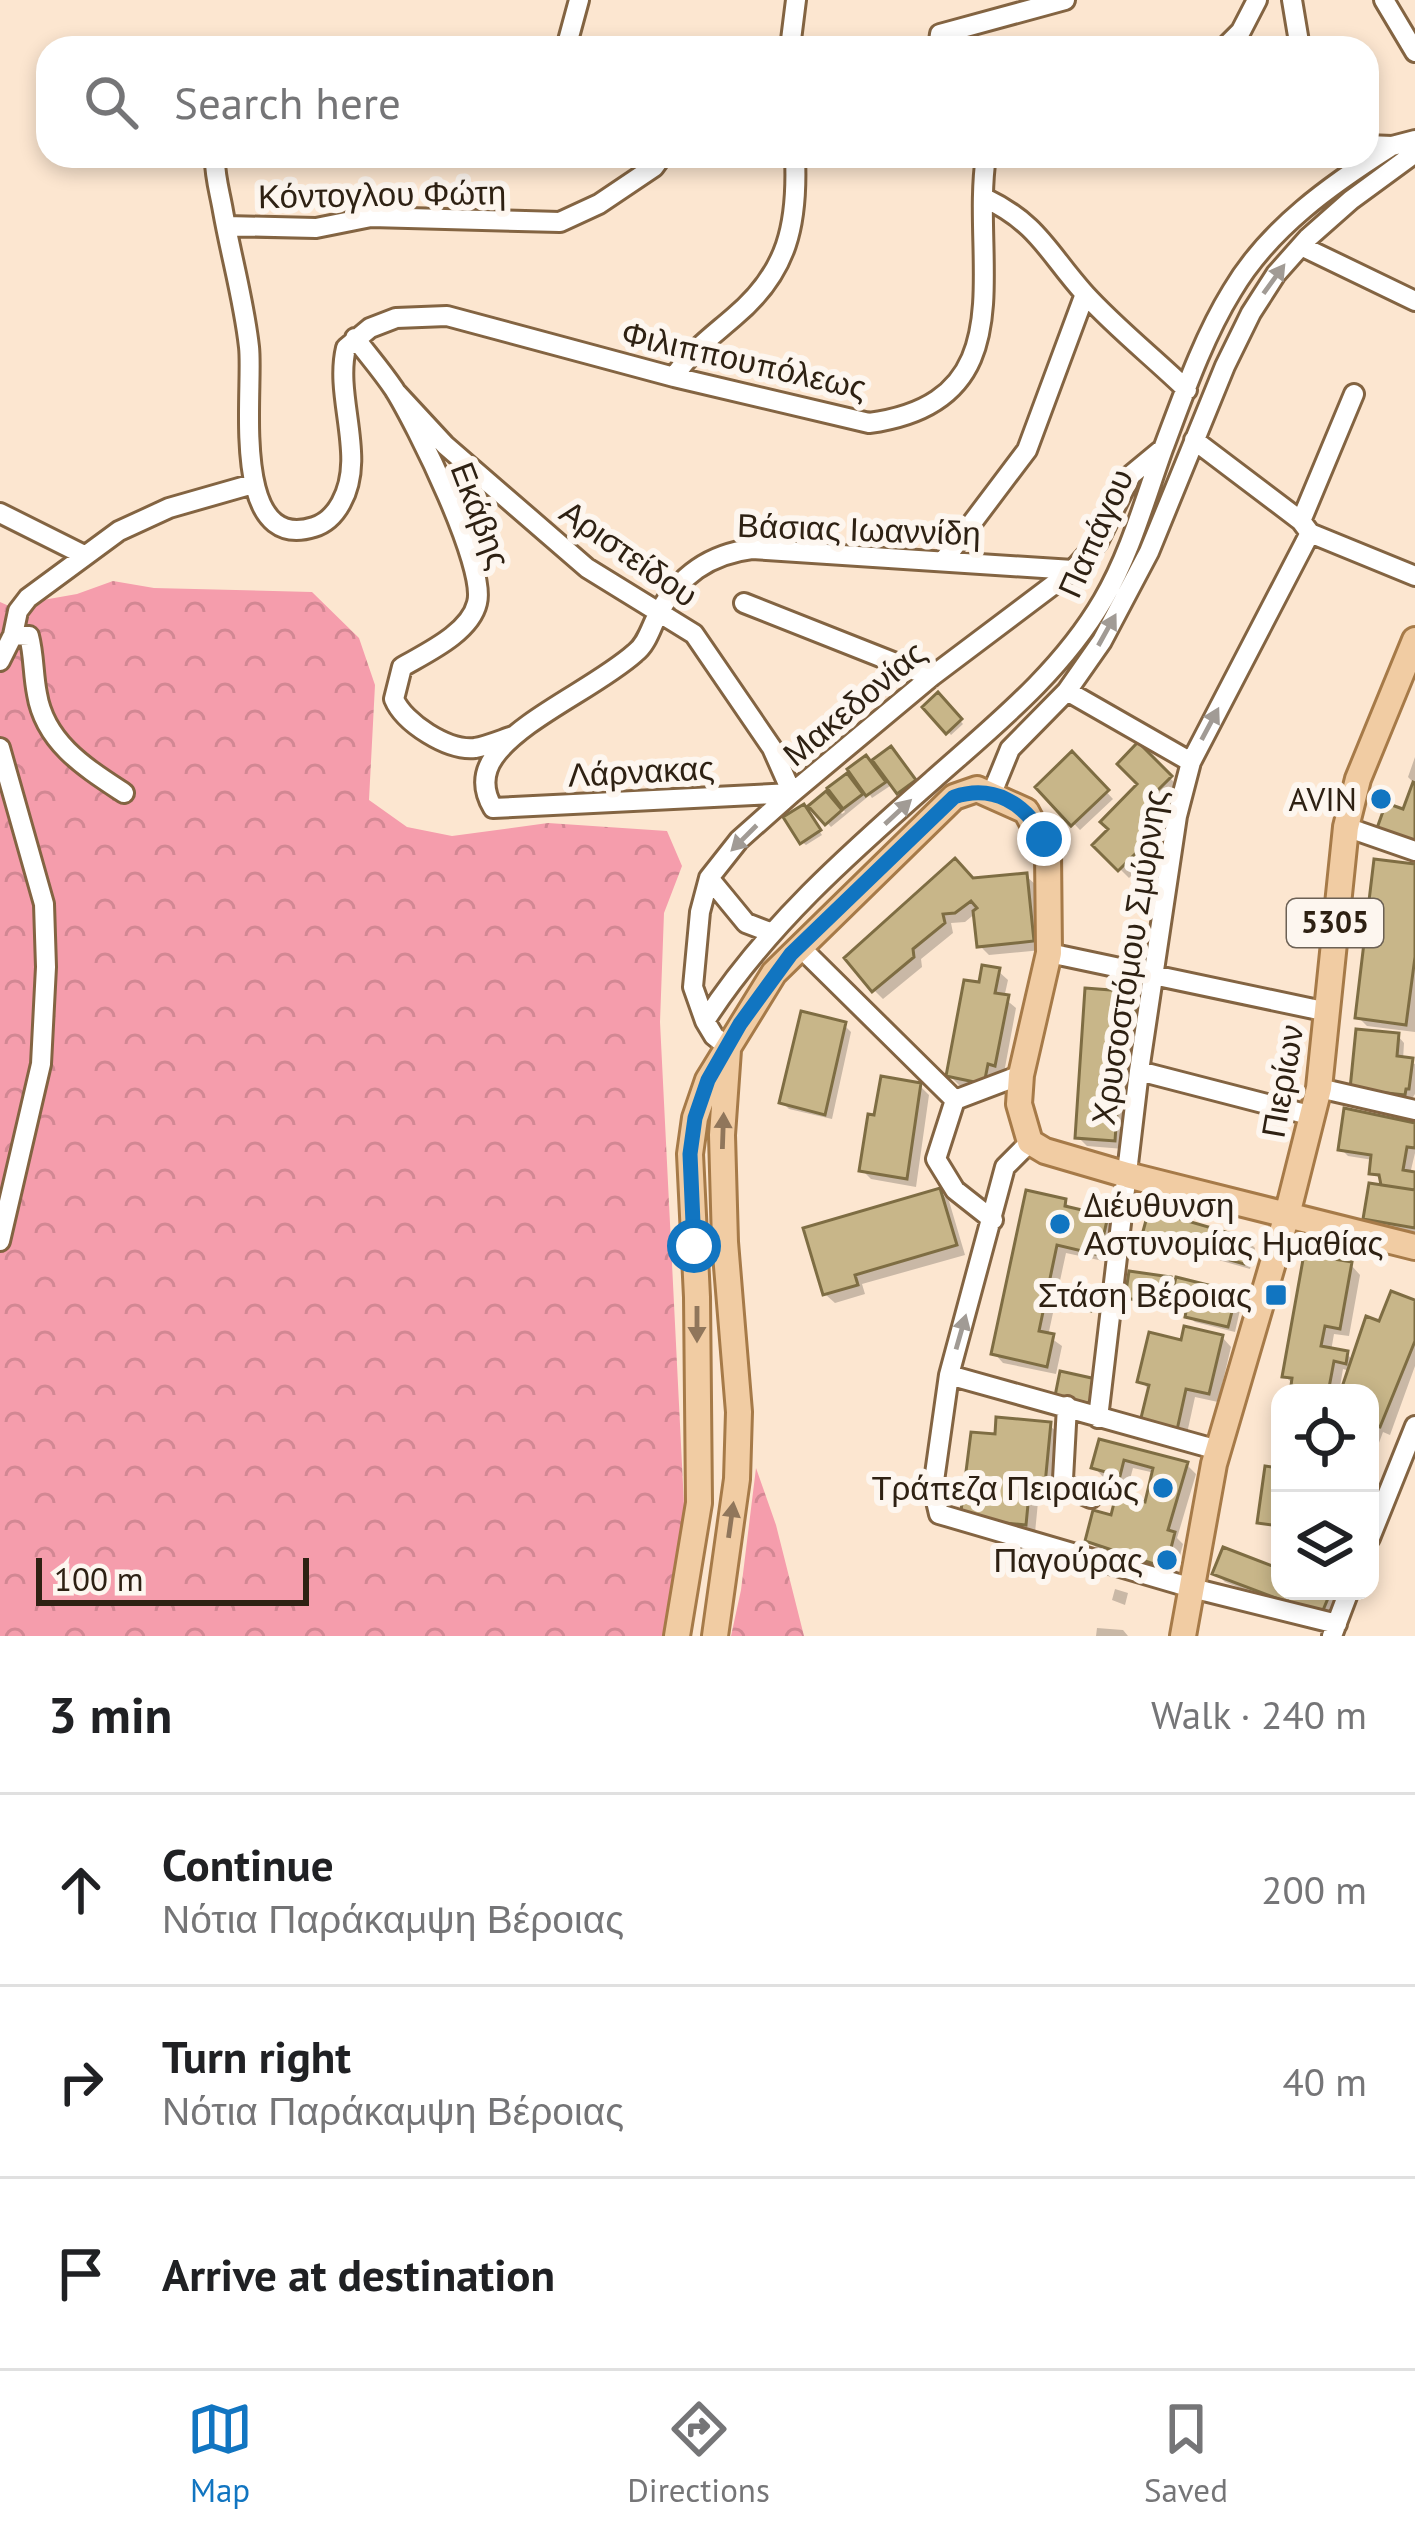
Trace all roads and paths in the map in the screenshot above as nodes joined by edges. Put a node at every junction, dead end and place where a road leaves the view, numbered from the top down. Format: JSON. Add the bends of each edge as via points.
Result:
{"nodes":[{"id":1,"x":579,"y":0,"type":"edge"},
{"id":2,"x":796,"y":0,"type":"edge"},
{"id":3,"x":1065,"y":0,"type":"edge"},
{"id":4,"x":1257,"y":0,"type":"edge"},
{"id":5,"x":1292,"y":0,"type":"edge"},
{"id":6,"x":1384,"y":0,"type":"edge"},
{"id":7,"x":569,"y":36,"type":"edge"},
{"id":8,"x":792,"y":36,"type":"edge"},
{"id":9,"x":940,"y":36,"type":"edge"},
{"id":10,"x":1236,"y":36,"type":"edge"},
{"id":11,"x":1298,"y":36,"type":"edge"},
{"id":12,"x":1415,"y":52,"type":"edge"},
{"id":13,"x":1415,"y":140,"type":"edge"},
{"id":14,"x":1379,"y":145,"type":"edge"},
{"id":15,"x":1392,"y":146,"type":"junction"},
{"id":16,"x":1415,"y":153,"type":"edge"},
{"id":17,"x":1379,"y":154,"type":"edge"},
{"id":18,"x":217,"y":168,"type":"edge"},
{"id":19,"x":652,"y":168,"type":"edge"},
{"id":20,"x":794,"y":168,"type":"edge"},
{"id":21,"x":986,"y":168,"type":"edge"},
{"id":22,"x":1356,"y":168,"type":"edge"},
{"id":23,"x":986,"y":198,"type":"junction"},
{"id":24,"x":226,"y":226,"type":"junction"},
{"id":25,"x":1301,"y":246,"type":"junction"},
{"id":26,"x":1085,"y":294,"type":"junction"},
{"id":27,"x":1415,"y":301,"type":"edge"},
{"id":28,"x":355,"y":338,"type":"junction"},
{"id":29,"x":674,"y":377,"type":"junction"},
{"id":30,"x":1187,"y":390,"type":"junction"},
{"id":31,"x":395,"y":391,"type":"junction"},
{"id":32,"x":1354,"y":394,"type":"dead end"},
{"id":33,"x":1194,"y":440,"type":"junction"},
{"id":34,"x":1164,"y":448,"type":"junction"},
{"id":35,"x":253,"y":484,"type":"junction"},
{"id":36,"x":0,"y":513,"type":"edge"},
{"id":37,"x":1305,"y":527,"type":"junction"},
{"id":38,"x":84,"y":555,"type":"junction"},
{"id":39,"x":944,"y":560,"type":"junction"},
{"id":40,"x":1072,"y":570,"type":"junction"},
{"id":41,"x":1415,"y":576,"type":"edge"},
{"id":42,"x":744,"y":603,"type":"dead end"},
{"id":43,"x":658,"y":613,"type":"junction"},
{"id":44,"x":13,"y":635,"type":"junction"},
{"id":45,"x":1415,"y":640,"type":"edge"},
{"id":46,"x":0,"y":661,"type":"edge"},
{"id":47,"x":931,"y":677,"type":"junction"},
{"id":48,"x":1066,"y":692,"type":"junction"},
{"id":49,"x":514,"y":736,"type":"junction"},
{"id":50,"x":0,"y":748,"type":"edge"},
{"id":51,"x":1190,"y":762,"type":"junction"},
{"id":52,"x":124,"y":793,"type":"dead end"},
{"id":53,"x":792,"y":793,"type":"junction"},
{"id":54,"x":992,"y":793,"type":"junction"},
{"id":55,"x":493,"y":808,"type":"joint"},
{"id":56,"x":1346,"y":827,"type":"junction"},
{"id":57,"x":1415,"y":851,"type":"edge"},
{"id":58,"x":709,"y":878,"type":"junction"},
{"id":59,"x":772,"y":933,"type":"junction"},
{"id":60,"x":800,"y":946,"type":"junction"},
{"id":61,"x":1049,"y":953,"type":"junction"},
{"id":62,"x":1152,"y":976,"type":"junction"},
{"id":63,"x":1328,"y":1012,"type":"junction"},
{"id":64,"x":705,"y":1021,"type":"junction"},
{"id":65,"x":729,"y":1048,"type":"junction"},
{"id":66,"x":1139,"y":1071,"type":"junction"},
{"id":67,"x":1021,"y":1075,"type":"junction"},
{"id":68,"x":1319,"y":1088,"type":"junction"},
{"id":69,"x":955,"y":1100,"type":"junction"},
{"id":70,"x":1415,"y":1110,"type":"edge"},
{"id":71,"x":1313,"y":1116,"type":"junction"},
{"id":72,"x":1030,"y":1142,"type":"junction"},
{"id":73,"x":1127,"y":1175,"type":"junction"},
{"id":74,"x":1287,"y":1215,"type":"junction"},
{"id":75,"x":993,"y":1220,"type":"junction"},
{"id":76,"x":0,"y":1241,"type":"edge"},
{"id":77,"x":1415,"y":1247,"type":"edge"},
{"id":78,"x":949,"y":1376,"type":"junction"},
{"id":79,"x":1067,"y":1406,"type":"junction"},
{"id":80,"x":1098,"y":1418,"type":"junction"},
{"id":81,"x":1415,"y":1426,"type":"edge"},
{"id":82,"x":1218,"y":1450,"type":"junction"},
{"id":83,"x":1091,"y":1498,"type":"dead end"},
{"id":84,"x":1379,"y":1516,"type":"edge"},
{"id":85,"x":1190,"y":1596,"type":"junction"},
{"id":86,"x":1346,"y":1600,"type":"edge"},
{"id":87,"x":1334,"y":1630,"type":"edge"},
{"id":88,"x":677,"y":1636,"type":"edge"},
{"id":89,"x":715,"y":1636,"type":"edge"},
{"id":90,"x":1184,"y":1636,"type":"edge"},
{"id":91,"x":1194,"y":1636,"type":"edge"}],
"edges":[{"from":1,"to":7,"type":"street"},
{"from":2,"to":8,"type":"street"},
{"from":3,"to":9,"type":"street"},
{"from":4,"to":10,"type":"street"},
{"from":5,"to":11,"type":"street"},
{"from":6,"to":12,"type":"street"},
{"from":13,"to":15,"type":"street"},
{"from":14,"to":15,"type":"street"},
{"from":15,"to":17,"type":"street","name":"Παπάγου"},
{"from":16,"to":25,"type":"street","name":"Παπάγου"},
{"from":18,"to":24,"type":"street"},
{"from":19,"to":24,"type":"street","name":"Κόντογλου Φώτη","via":[[560,222],[371,217],[316,228]]},
{"from":20,"to":29,"type":"street","via":[[792,228],[780,266]]},
{"from":21,"to":23,"type":"street","name":"Φιλιππουπόλεως"},
{"from":22,"to":30,"type":"street","name":"Παπάγου","via":[[1290,221],[1247,269]]},
{"from":23,"to":26,"type":"street","via":[[1044,239]]},
{"from":23,"to":29,"type":"street","name":"Φιλιππουπόλεως","via":[[983,332],[955,386],[928,405],[869,423]]},
{"from":24,"to":35,"type":"street","via":[[250,350]]},
{"from":25,"to":27,"type":"street"},
{"from":33,"to":25,"type":"street","name":"Παπάγου","one_way":true,"via":[[1251,313]]},
{"from":26,"to":30,"type":"street"},
{"from":26,"to":39,"type":"street","via":[[1027,451]]},
{"from":28,"to":29,"type":"street","name":"Φιλιππουπόλεως","via":[[397,318],[447,316]]},
{"from":28,"to":31,"type":"street","name":"Εκάβης"},
{"from":28,"to":35,"type":"street","via":[[344,356],[351,465],[340,506],[320,526],[292,529],[267,512]]},
{"from":30,"to":34,"type":"street","name":"Παπάγου"},
{"from":31,"to":43,"type":"street","name":"Αριστείδου","via":[[587,568]]},
{"from":31,"to":49,"type":"street","name":"Εκάβης","via":[[468,546],[479,598],[457,631],[402,668],[394,699],[407,720],[455,745],[472,749]]},
{"from":32,"to":37,"type":"street","name":"Χρυσοστόμου Σμύρνης"},
{"from":33,"to":37,"type":"street"},
{"from":48,"to":33,"type":"street","name":"Παπάγου","one_way":true,"via":[[1149,552]]},
{"from":34,"to":40,"type":"street","name":"Μακεδονίας","via":[[1131,476],[1098,542]]},
{"from":59,"to":34,"type":"street","name":"Παπάγου","one_way":true,"via":[[1069,650],[1103,599]]},
{"from":35,"to":38,"type":"street","via":[[169,508]]},
{"from":36,"to":38,"type":"street"},
{"from":37,"to":41,"type":"street"},
{"from":51,"to":37,"type":"street","name":"Χρυσοστόμου Σμύρνης","one_way":true},
{"from":38,"to":44,"type":"street","via":[[28,598]]},
{"from":39,"to":40,"type":"street","name":"Βάσιας Ιωαννίδη"},
{"from":39,"to":43,"type":"street","name":"Βάσιας Ιωαννίδη","via":[[720,553],[676,587]]},
{"from":40,"to":47,"type":"street","name":"Μακεδονίας"},
{"from":42,"to":47,"type":"street"},
{"from":43,"to":49,"type":"street","name":"Βάσιας Ιωαννίδη","via":[[640,650]]},
{"from":43,"to":53,"type":"street","name":"Αριστείδου","via":[[694,634],[772,748]]},
{"from":44,"to":46,"type":"street"},
{"from":44,"to":52,"type":"street","via":[[29,636],[51,732],[77,762]]},
{"from":45,"to":56,"type":"main road","name":"Πιερίων","number":"5305"},
{"from":47,"to":53,"type":"street","name":"Μακεδονίας"},
{"from":48,"to":51,"type":"street"},
{"from":48,"to":54,"type":"street","name":"Παπάγου","via":[[1010,749]]},
{"from":49,"to":55,"type":"street","name":"Βάσιας Ιωαννίδη","via":[[488,771],[485,794]]},
{"from":50,"to":76,"type":"street","via":[[44,904],[46,967],[41,1064]]},
{"from":51,"to":62,"type":"street","name":"Χρυσοστόμου Σμύρνης"},
{"from":53,"to":55,"type":"street","name":"Λάρνακας"},
{"from":53,"to":58,"type":"street","name":"Μακεδονίας","one_way":true},
{"from":54,"to":60,"type":"main road","via":[[954,797]]},
{"from":54,"to":61,"type":"main road","via":[[1026,811],[1044,839]]},
{"from":56,"to":57,"type":"street"},
{"from":56,"to":63,"type":"main road","name":"Πιερίων","number":"5305"},
{"from":58,"to":59,"type":"street","via":[[746,923]]},
{"from":58,"to":64,"type":"street","name":"Μακεδονίας","via":[[693,970]]},
{"from":59,"to":64,"type":"street","name":"Παπάγου"},
{"from":60,"to":65,"type":"main road","via":[[754,1000]]},
{"from":60,"to":69,"type":"street"},
{"from":61,"to":62,"type":"street"},
{"from":61,"to":67,"type":"main road"},
{"from":62,"to":63,"type":"street"},
{"from":62,"to":66,"type":"street","name":"Χρυσοστόμου Σμύρνης"},
{"from":63,"to":68,"type":"main road","name":"Πιερίων","number":"5305"},
{"from":64,"to":65,"type":"street"},
{"from":65,"to":88,"type":"main road","one_way":true,"via":[[708,1080],[690,1154],[699,1503]]},
{"from":89,"to":65,"type":"main road","one_way":true,"via":[[739,1412],[725,1242]]},
{"from":66,"to":71,"type":"street"},
{"from":66,"to":73,"type":"street","name":"Χρυσοστόμου Σμύρνης"},
{"from":67,"to":69,"type":"street"},
{"from":67,"to":72,"type":"main road"},
{"from":68,"to":70,"type":"street"},
{"from":68,"to":71,"type":"main road","name":"Πιερίων","number":"5305"},
{"from":69,"to":75,"type":"street","via":[[936,1159],[955,1190]]},
{"from":71,"to":74,"type":"main road","name":"Πιερίων","number":"5305"},
{"from":72,"to":73,"type":"main road"},
{"from":72,"to":75,"type":"street","via":[[1005,1167]]},
{"from":73,"to":74,"type":"main road"},
{"from":73,"to":80,"type":"street","name":"Χρυσοστόμου Σμύρνης"},
{"from":74,"to":77,"type":"main road"},
{"from":74,"to":82,"type":"main road","name":"Πιερίων","number":"5305"},
{"from":78,"to":75,"type":"street","one_way":true},
{"from":78,"to":79,"type":"street"},
{"from":78,"to":85,"type":"street","via":[[933,1488],[939,1514]]},
{"from":79,"to":80,"type":"street"},
{"from":79,"to":83,"type":"street","via":[[1063,1479]]},
{"from":80,"to":82,"type":"street"},
{"from":81,"to":84,"type":"street"},
{"from":82,"to":85,"type":"main road","name":"Πιερίων","number":"5305"},
{"from":85,"to":87,"type":"street"},
{"from":85,"to":90,"type":"main road","name":"Πιερίων","number":"5305"},
{"from":85,"to":91,"type":"main road","name":"Πιερίων","number":"5305"},
{"from":86,"to":87,"type":"street"}]}
